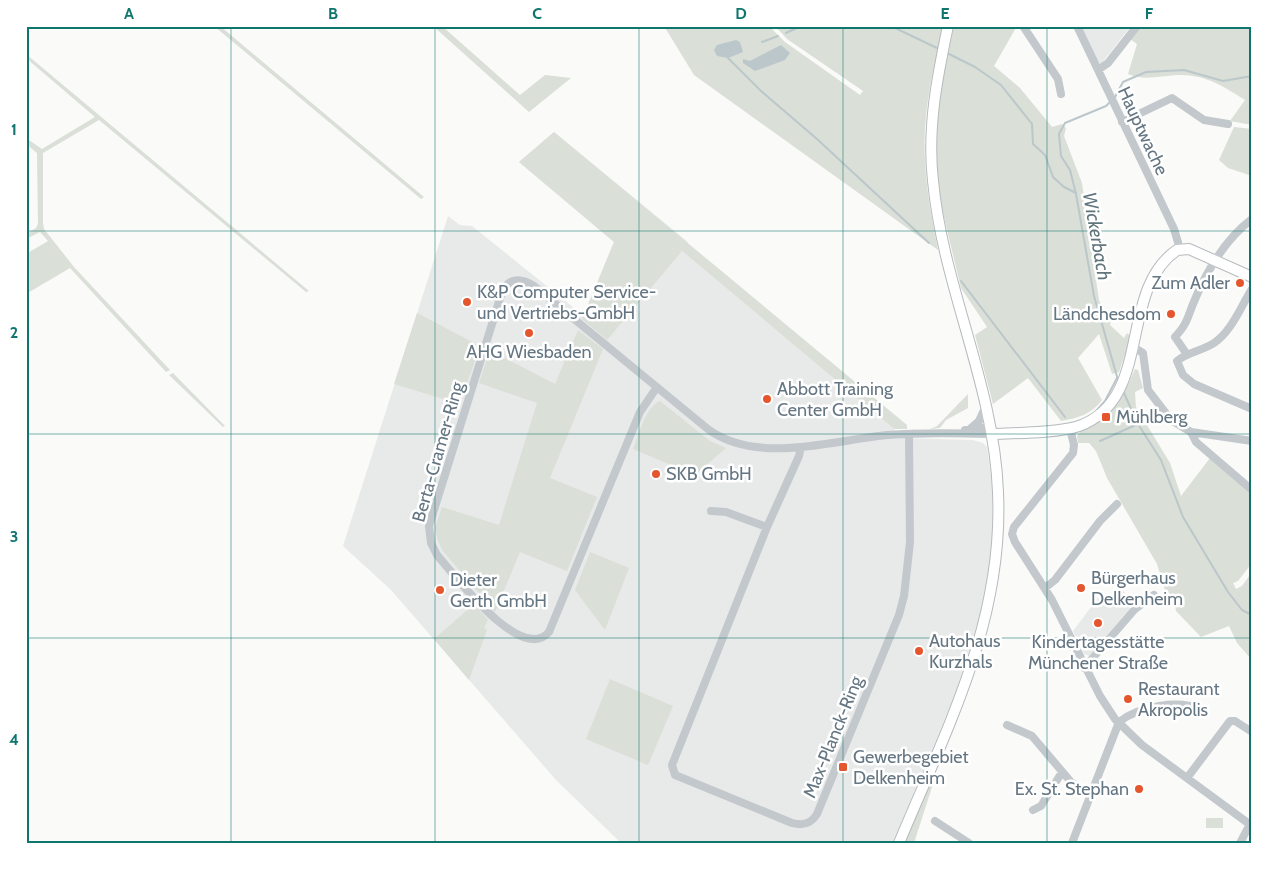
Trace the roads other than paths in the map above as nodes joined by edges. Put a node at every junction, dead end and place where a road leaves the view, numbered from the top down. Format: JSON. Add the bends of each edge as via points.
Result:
{"nodes":[{"id":1,"x":948,"y":26,"type":"edge"},
{"id":2,"x":1023,"y":26,"type":"edge"},
{"id":3,"x":1077,"y":26,"type":"edge"},
{"id":4,"x":1136,"y":26,"type":"edge"},
{"id":5,"x":1098,"y":70,"type":"junction"},
{"id":6,"x":1061,"y":94,"type":"dead end"},
{"id":7,"x":1122,"y":122,"type":"junction"},
{"id":8,"x":1228,"y":124,"type":"dead end"},
{"id":9,"x":1252,"y":219,"type":"edge"},
{"id":10,"x":1176,"y":250,"type":"junction"},
{"id":11,"x":1214,"y":260,"type":"junction"},
{"id":12,"x":1252,"y":277,"type":"edge"},
{"id":13,"x":1252,"y":289,"type":"edge"},
{"id":14,"x":1133,"y":347,"type":"junction"},
{"id":15,"x":1186,"y":353,"type":"junction"},
{"id":16,"x":657,"y":387,"type":"junction"},
{"id":17,"x":986,"y":406,"type":"junction"},
{"id":18,"x":1252,"y":409,"type":"edge"},
{"id":19,"x":971,"y":429,"type":"junction"},
{"id":20,"x":1070,"y":429,"type":"junction"},
{"id":21,"x":991,"y":430,"type":"junction"},
{"id":22,"x":1028,"y":431,"type":"junction"},
{"id":23,"x":953,"y":432,"type":"junction"},
{"id":24,"x":1191,"y":432,"type":"junction"},
{"id":25,"x":1009,"y":433,"type":"junction"},
{"id":26,"x":909,"y":434,"type":"junction"},
{"id":27,"x":1252,"y":441,"type":"edge"},
{"id":28,"x":800,"y":447,"type":"junction"},
{"id":29,"x":995,"y":452,"type":"junction"},
{"id":30,"x":1252,"y":490,"type":"edge"},
{"id":31,"x":1117,"y":504,"type":"dead end"},
{"id":32,"x":710,"y":510,"type":"dead end"},
{"id":33,"x":767,"y":527,"type":"junction"},
{"id":34,"x":1045,"y":588,"type":"junction"},
{"id":35,"x":1154,"y":595,"type":"dead end"},
{"id":36,"x":1084,"y":668,"type":"junction"},
{"id":37,"x":1202,"y":710,"type":"dead end"},
{"id":38,"x":1119,"y":722,"type":"junction"},
{"id":39,"x":1007,"y":725,"type":"dead end"},
{"id":40,"x":1252,"y":732,"type":"edge"},
{"id":41,"x":1062,"y":772,"type":"junction"},
{"id":42,"x":1187,"y":778,"type":"junction"},
{"id":43,"x":1092,"y":796,"type":"junction"},
{"id":44,"x":1033,"y":810,"type":"dead end"},
{"id":45,"x":935,"y":821,"type":"dead end"},
{"id":46,"x":1251,"y":825,"type":"edge"},
{"id":47,"x":899,"y":843,"type":"edge"},
{"id":48,"x":969,"y":843,"type":"edge"},
{"id":49,"x":1072,"y":843,"type":"edge"},
{"id":50,"x":1240,"y":843,"type":"edge"}],
"edges":[{"from":1,"to":17,"type":"main road","via":[[931,130],[933,184]]},
{"from":2,"to":6,"type":"street","via":[[1058,79]]},
{"from":3,"to":5,"type":"street","name":"Hauptwache"},
{"from":4,"to":5,"type":"street","via":[[1108,63]]},
{"from":5,"to":7,"type":"street","name":"Hauptwache"},
{"from":7,"to":8,"type":"street","via":[[1172,98],[1204,120]]},
{"from":7,"to":10,"type":"street","name":"Hauptwache","via":[[1176,234]]},
{"from":9,"to":11,"type":"street","via":[[1242,226]]},
{"from":10,"to":11,"type":"main road","via":[[1189,249]]},
{"from":10,"to":14,"type":"main road","via":[[1148,285]]},
{"from":11,"to":12,"type":"main road"},
{"from":11,"to":15,"type":"street","via":[[1193,304],[1188,324],[1175,337]]},
{"from":13,"to":15,"type":"street","via":[[1224,335],[1213,344]]},
{"from":14,"to":20,"type":"main road","via":[[1117,394],[1110,404],[1094,419]]},
{"from":14,"to":24,"type":"street","via":[[1143,353],[1145,382],[1152,397],[1172,420]]},
{"from":15,"to":18,"type":"street","via":[[1176,361],[1183,375],[1194,384]]},
{"from":16,"to":16,"type":"street","name":"Berta-Cramer-Ring","via":[[534,286],[519,279],[506,285],[429,526],[430,543],[437,555],[498,623],[532,638],[543,637],[549,632],[640,412]]},
{"from":16,"to":28,"type":"street","name":"Berta-Cramer-Ring","via":[[726,440],[749,447]]},
{"from":17,"to":19,"type":"street","via":[[980,422]]},
{"from":17,"to":21,"type":"main road"},
{"from":19,"to":21,"type":"street"},
{"from":19,"to":23,"type":"street"},
{"from":20,"to":22,"type":"main road"},
{"from":20,"to":34,"type":"street","via":[[1074,445],[1071,456],[1040,491],[1012,531],[1015,542]]},
{"from":21,"to":22,"type":"main road"},
{"from":21,"to":23,"type":"street"},
{"from":21,"to":25,"type":"main road"},
{"from":21,"to":29,"type":"main road"},
{"from":22,"to":25,"type":"main road"},
{"from":23,"to":26,"type":"street"},
{"from":24,"to":27,"type":"street"},
{"from":24,"to":30,"type":"street","via":[[1196,442]]},
{"from":25,"to":29,"type":"main road"},
{"from":26,"to":28,"type":"street"},
{"from":26,"to":33,"type":"street","name":"Max-Planck-Ring","via":[[910,562],[901,609],[818,814],[804,825],[792,823],[675,774],[672,769]]},
{"from":28,"to":33,"type":"street","name":"Max-Planck-Ring","via":[[799,456]]},
{"from":29,"to":47,"type":"main road","via":[[998,544],[987,615],[967,680]]},
{"from":31,"to":34,"type":"street"},
{"from":32,"to":33,"type":"street","via":[[726,512]]},
{"from":34,"to":36,"type":"street"},
{"from":35,"to":36,"type":"street","via":[[1135,609]]},
{"from":36,"to":38,"type":"street"},
{"from":37,"to":38,"type":"street","via":[[1184,704],[1159,705]]},
{"from":38,"to":42,"type":"street","via":[[1142,745]]},
{"from":38,"to":43,"type":"street"},
{"from":39,"to":41,"type":"street","via":[[1032,736]]},
{"from":40,"to":42,"type":"street","via":[[1230,721]]},
{"from":41,"to":43,"type":"street"},
{"from":41,"to":44,"type":"street","via":[[1041,806]]},
{"from":42,"to":46,"type":"street"},
{"from":43,"to":49,"type":"street"},
{"from":45,"to":48,"type":"street"},
{"from":46,"to":50,"type":"street"}]}
